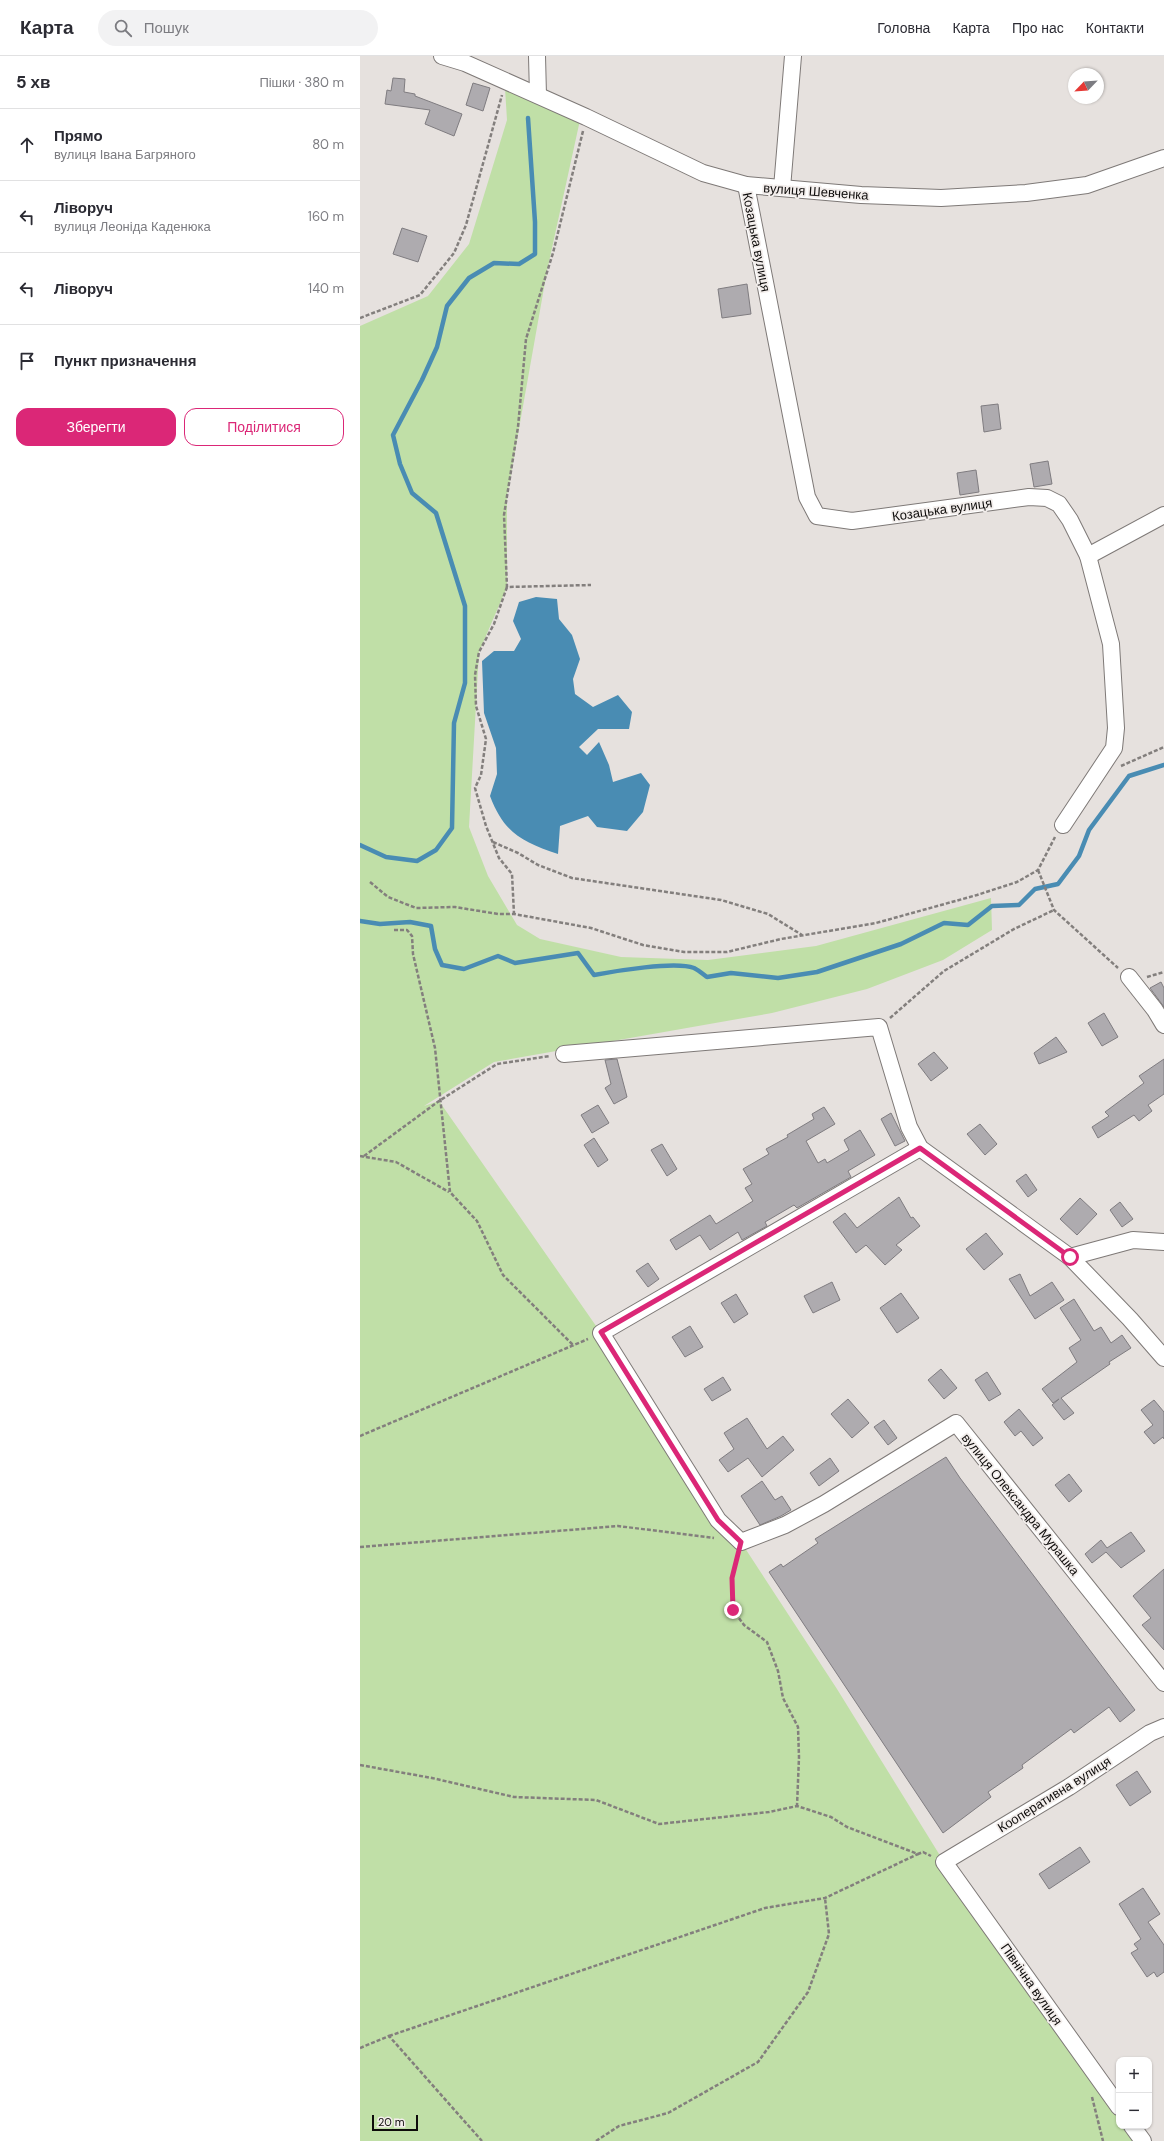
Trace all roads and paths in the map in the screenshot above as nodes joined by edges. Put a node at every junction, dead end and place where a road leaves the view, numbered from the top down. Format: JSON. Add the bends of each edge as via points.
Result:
{"nodes":[{"id":1,"x":442,"y":56,"type":"edge"},
{"id":2,"x":537,"y":56,"type":"edge"},
{"id":3,"x":793,"y":56,"type":"edge"},
{"id":4,"x":506,"y":80,"type":"junction"},
{"id":5,"x":538,"y":95,"type":"junction"},
{"id":6,"x":586,"y":117,"type":"junction"},
{"id":7,"x":1164,"y":158,"type":"edge"},
{"id":8,"x":746,"y":185,"type":"junction"},
{"id":9,"x":782,"y":188,"type":"junction"},
{"id":10,"x":360,"y":318,"type":"edge"},
{"id":11,"x":1164,"y":515,"type":"edge"},
{"id":12,"x":1088,"y":556,"type":"junction"},
{"id":13,"x":591,"y":585,"type":"dead end"},
{"id":14,"x":507,"y":587,"type":"junction"},
{"id":15,"x":1164,"y":746,"type":"edge"},
{"id":16,"x":1096,"y":777,"type":"junction"},
{"id":17,"x":1063,"y":825,"type":"joint"},
{"id":18,"x":493,"y":842,"type":"junction"},
{"id":19,"x":1038,"y":870,"type":"junction"},
{"id":20,"x":370,"y":882,"type":"dead end"},
{"id":21,"x":1054,"y":910,"type":"junction"},
{"id":22,"x":514,"y":914,"type":"junction"},
{"id":23,"x":394,"y":930,"type":"dead end"},
{"id":24,"x":803,"y":935,"type":"junction"},
{"id":25,"x":1129,"y":976,"type":"joint"},
{"id":26,"x":1164,"y":1025,"type":"edge"},
{"id":27,"x":879,"y":1027,"type":"junction"},
{"id":28,"x":564,"y":1054,"type":"joint"},
{"id":29,"x":440,"y":1101,"type":"junction"},
{"id":30,"x":920,"y":1148,"type":"junction"},
{"id":31,"x":360,"y":1156,"type":"edge"},
{"id":32,"x":364,"y":1156,"type":"junction"},
{"id":33,"x":450,"y":1192,"type":"junction"},
{"id":34,"x":1164,"y":1242,"type":"edge"},
{"id":35,"x":1070,"y":1257,"type":"junction"},
{"id":36,"x":601,"y":1332,"type":"junction"},
{"id":37,"x":574,"y":1346,"type":"junction"},
{"id":38,"x":1164,"y":1358,"type":"edge"},
{"id":39,"x":360,"y":1436,"type":"edge"},
{"id":40,"x":741,"y":1542,"type":"junction"},
{"id":41,"x":360,"y":1546,"type":"edge"},
{"id":42,"x":1164,"y":1683,"type":"edge"},
{"id":43,"x":1164,"y":1727,"type":"edge"},
{"id":44,"x":360,"y":1765,"type":"edge"},
{"id":45,"x":796,"y":1806,"type":"junction"},
{"id":46,"x":918,"y":1854,"type":"junction"},
{"id":47,"x":944,"y":1862,"type":"junction"},
{"id":48,"x":825,"y":1898,"type":"junction"},
{"id":49,"x":389,"y":2036,"type":"junction"},
{"id":50,"x":360,"y":2048,"type":"edge"},
{"id":51,"x":1090,"y":2090,"type":"dead end"},
{"id":52,"x":1116,"y":2103,"type":"edge"},
{"id":53,"x":1134,"y":2129,"type":"edge"},
{"id":54,"x":482,"y":2141,"type":"edge"},
{"id":55,"x":596,"y":2141,"type":"edge"},
{"id":56,"x":1103,"y":2141,"type":"edge"},
{"id":57,"x":1143,"y":2141,"type":"edge"}],
"edges":[{"from":1,"to":4,"type":"street","name":"вулиця Шевченка"},
{"from":2,"to":5,"type":"street"},
{"from":3,"to":9,"type":"street"},
{"from":4,"to":5,"type":"street","name":"вулиця Шевченка"},
{"from":4,"to":10,"type":"path","via":[[466,225],[454,253],[420,295]]},
{"from":5,"to":6,"type":"street","name":"вулиця Шевченка"},
{"from":6,"to":8,"type":"street","name":"вулиця Шевченка","via":[[703,173]]},
{"from":6,"to":14,"type":"path","via":[[553,253],[526,339],[518,427],[504,515]]},
{"from":7,"to":9,"type":"street","name":"вулиця Шевченка","via":[[1087,185],[1026,193],[941,198],[861,195]]},
{"from":8,"to":9,"type":"street","name":"вулиця Шевченка"},
{"from":8,"to":12,"type":"street","name":"Козацька вулиця","via":[[807,497],[817,516],[852,521],[1030,497],[1046,498],[1059,504]]},
{"from":11,"to":12,"type":"street"},
{"from":12,"to":16,"type":"street","name":"Козацька вулиця","via":[[1110,644],[1116,728],[1114,748]]},
{"from":13,"to":14,"type":"path"},
{"from":14,"to":18,"type":"path","via":[[494,624],[479,652],[475,675],[476,706],[486,739],[481,775],[475,788]]},
{"from":15,"to":16,"type":"path"},
{"from":16,"to":17,"type":"street","name":"Козацька вулиця"},
{"from":17,"to":19,"type":"path"},
{"from":18,"to":22,"type":"path","via":[[499,858],[512,874]]},
{"from":18,"to":24,"type":"path","via":[[518,852],[538,865],[572,878],[721,900],[768,914]]},
{"from":19,"to":21,"type":"path"},
{"from":19,"to":24,"type":"path","via":[[1017,882],[876,923]]},
{"from":20,"to":22,"type":"path","via":[[388,898],[416,908],[455,907]]},
{"from":21,"to":25,"type":"path"},
{"from":21,"to":27,"type":"path","via":[[1014,929],[944,971]]},
{"from":22,"to":24,"type":"path","via":[[591,928],[642,944],[684,952],[727,952]]},
{"from":23,"to":29,"type":"path","via":[[407,930],[412,936],[413,954],[435,1048]]},
{"from":25,"to":26,"type":"street"},
{"from":27,"to":28,"type":"street"},
{"from":27,"to":30,"type":"street","via":[[909,1127]]},
{"from":28,"to":29,"type":"path","via":[[497,1064]]},
{"from":29,"to":32,"type":"path"},
{"from":29,"to":33,"type":"path"},
{"from":30,"to":35,"type":"street"},
{"from":30,"to":36,"type":"street"},
{"from":31,"to":32,"type":"path"},
{"from":32,"to":33,"type":"path","via":[[396,1162]]},
{"from":33,"to":37,"type":"path","via":[[477,1221],[503,1275]]},
{"from":34,"to":35,"type":"street","via":[[1133,1240]]},
{"from":35,"to":38,"type":"street"},
{"from":36,"to":37,"type":"path"},
{"from":36,"to":40,"type":"street","via":[[718,1520]]},
{"from":37,"to":39,"type":"path"},
{"from":40,"to":41,"type":"path","via":[[618,1526]]},
{"from":40,"to":42,"type":"street","name":"вулиця Олександра Мурашка","via":[[785,1525],[824,1504],[956,1423]]},
{"from":40,"to":45,"type":"path","via":[[732,1578],[733,1610],[744,1625],[767,1642],[778,1671],[783,1698],[798,1727]]},
{"from":43,"to":47,"type":"street","name":"Кооперативна вулиця","via":[[1150,1733],[1069,1787]]},
{"from":44,"to":45,"type":"path","via":[[514,1797],[596,1800],[659,1824],[769,1812]]},
{"from":45,"to":46,"type":"path","via":[[831,1817],[847,1827]]},
{"from":46,"to":47,"type":"path","via":[[923,1852]]},
{"from":46,"to":48,"type":"path"},
{"from":47,"to":52,"type":"street","name":"Північна вулиця"},
{"from":48,"to":49,"type":"path","via":[[765,1908]]},
{"from":48,"to":55,"type":"path","via":[[829,1934],[808,1992],[758,2062],[668,2113],[619,2126]]},
{"from":49,"to":50,"type":"path"},
{"from":49,"to":54,"type":"path"},
{"from":51,"to":56,"type":"path"},
{"from":53,"to":57,"type":"street"}]}
